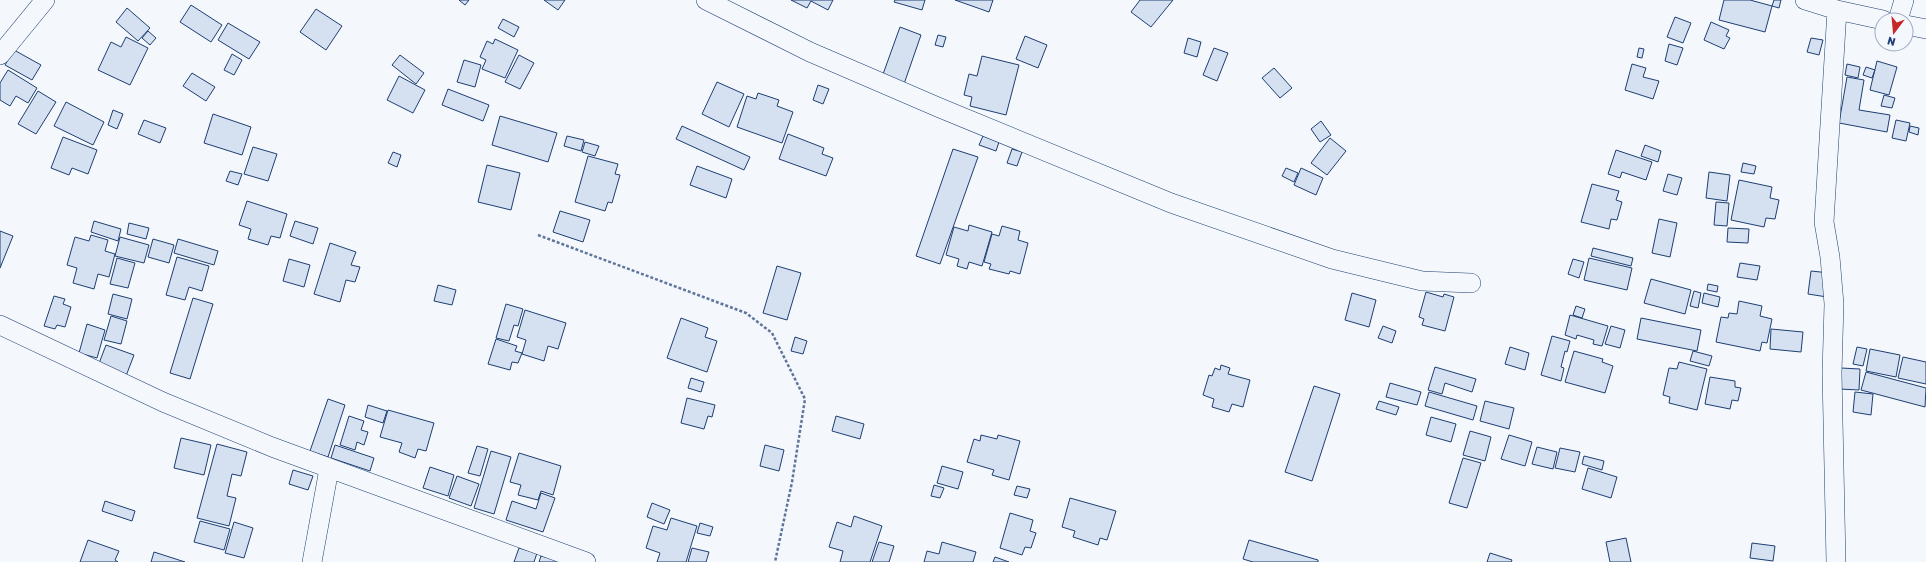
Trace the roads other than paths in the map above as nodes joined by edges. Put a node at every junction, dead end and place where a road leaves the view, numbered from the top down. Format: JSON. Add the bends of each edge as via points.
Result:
{"nodes":[{"id":1,"x":45,"y":0,"type":"edge"},
{"id":2,"x":706,"y":0,"type":"edge"},
{"id":3,"x":1805,"y":0,"type":"edge"},
{"id":4,"x":1904,"y":0,"type":"edge"},
{"id":5,"x":1837,"y":10,"type":"junction"},
{"id":6,"x":1900,"y":12,"type":"edge"},
{"id":7,"x":1874,"y":18,"type":"edge"},
{"id":8,"x":1914,"y":27,"type":"edge"},
{"id":9,"x":1926,"y":29,"type":"edge"},
{"id":10,"x":0,"y":55,"type":"edge"},
{"id":11,"x":1471,"y":283,"type":"dead end"},
{"id":12,"x":0,"y":325,"type":"edge"},
{"id":13,"x":329,"y":468,"type":"junction"},
{"id":14,"x":312,"y":562,"type":"edge"},
{"id":15,"x":586,"y":562,"type":"edge"},
{"id":16,"x":1836,"y":562,"type":"edge"}],
"edges":[{"from":1,"to":10,"type":"street"},
{"from":2,"to":11,"type":"street","via":[[817,55],[1171,203],[1332,259],[1422,281]]},
{"from":3,"to":5,"type":"street"},
{"from":4,"to":6,"type":"street"},
{"from":5,"to":7,"type":"street"},
{"from":5,"to":16,"type":"street","via":[[1824,222],[1834,304],[1832,373]]},
{"from":8,"to":9,"type":"street"},
{"from":12,"to":13,"type":"street","via":[[163,402]]},
{"from":13,"to":14,"type":"street"},
{"from":13,"to":15,"type":"street"}]}
